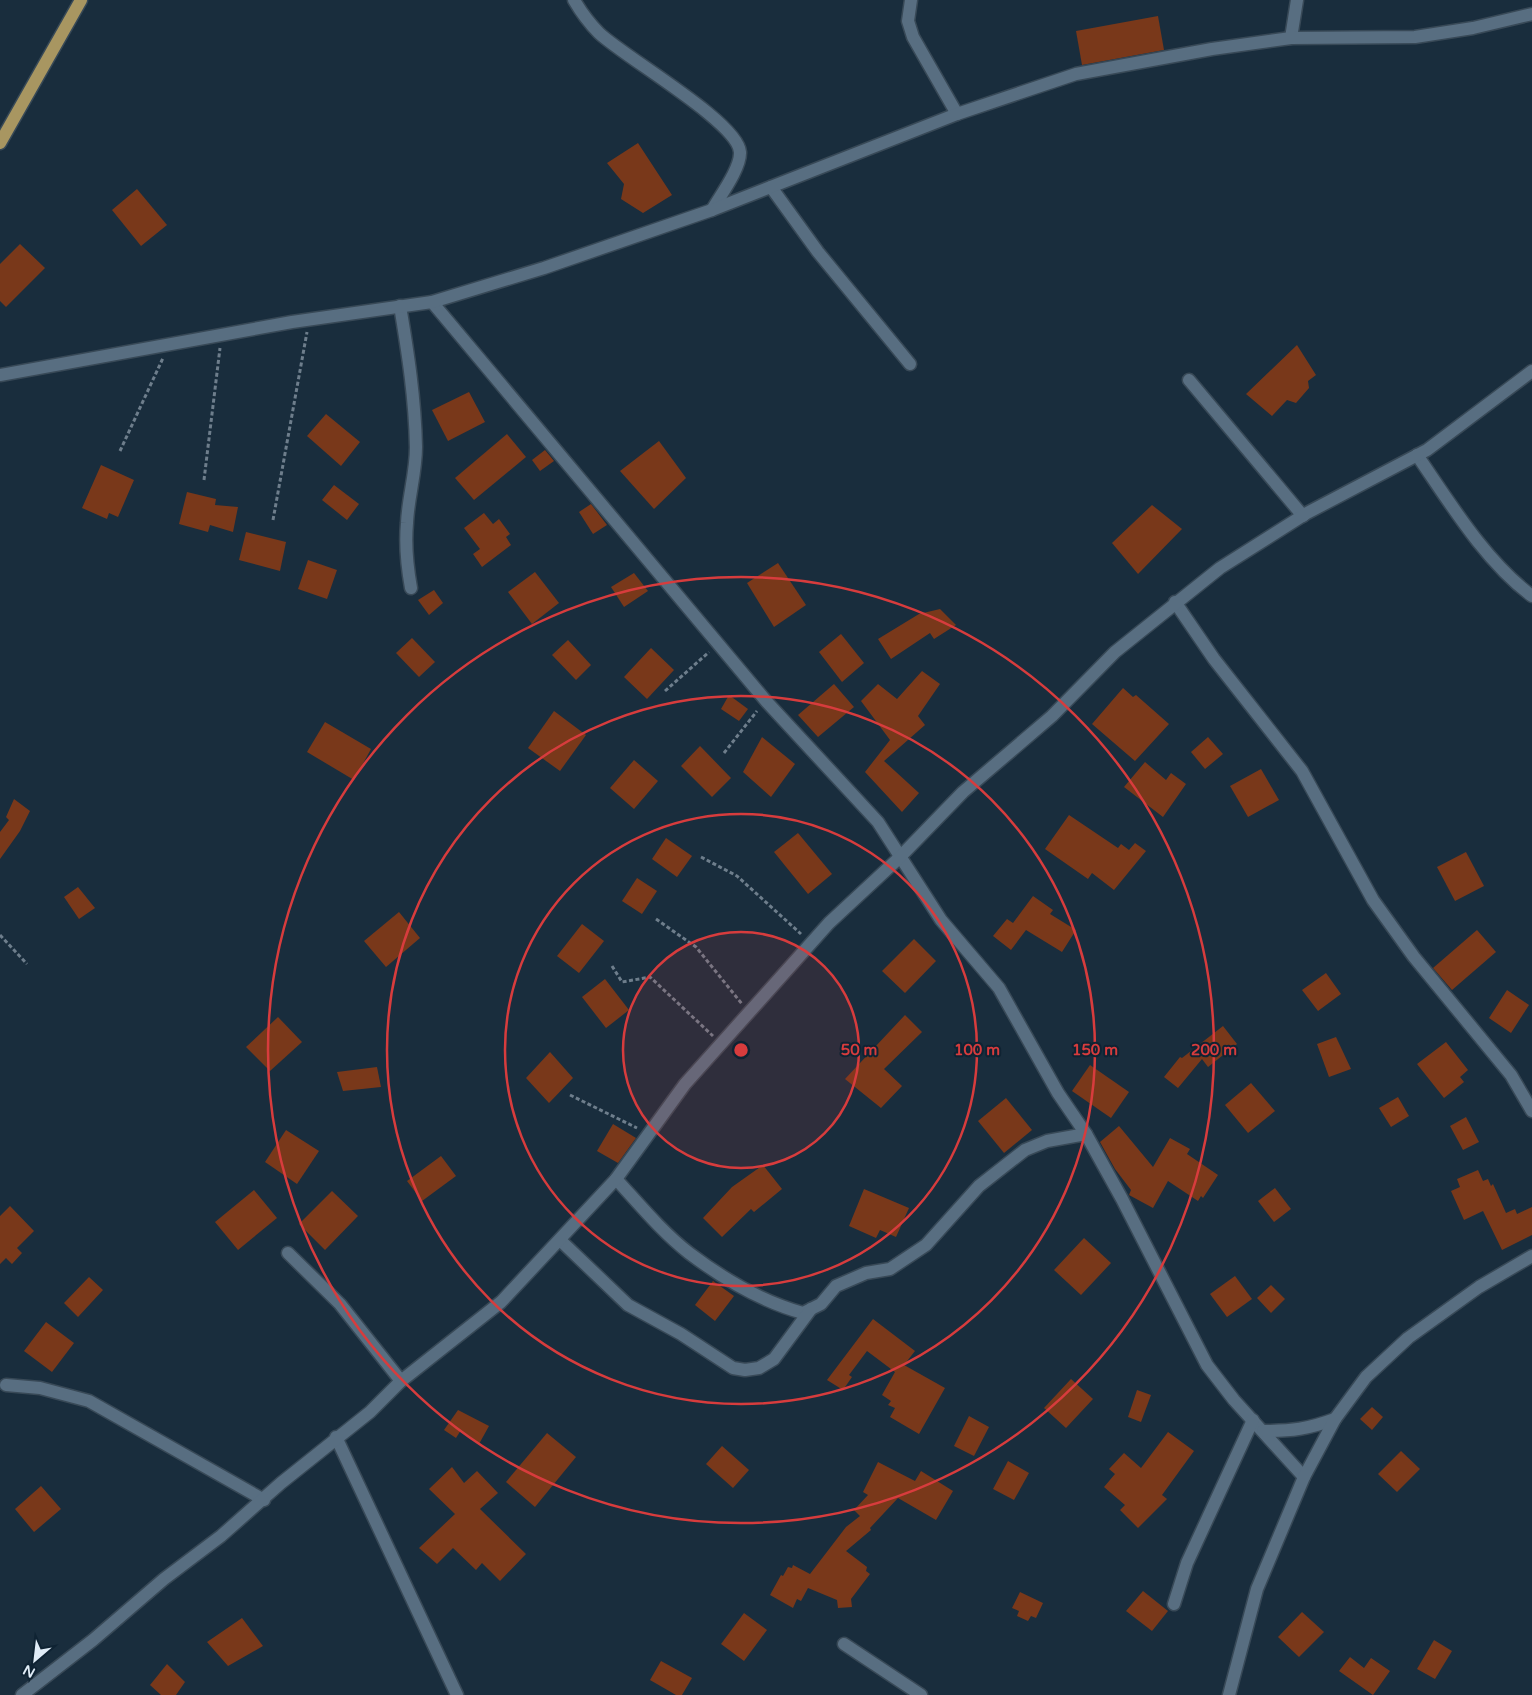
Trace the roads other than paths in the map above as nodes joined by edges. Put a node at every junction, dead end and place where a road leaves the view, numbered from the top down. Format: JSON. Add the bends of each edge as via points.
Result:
{"nodes":[{"id":1,"x":81,"y":0,"type":"edge"},
{"id":2,"x":574,"y":0,"type":"edge"},
{"id":3,"x":911,"y":0,"type":"edge"},
{"id":4,"x":1297,"y":0,"type":"edge"},
{"id":5,"x":1532,"y":14,"type":"edge"},
{"id":6,"x":1291,"y":38,"type":"junction"},
{"id":7,"x":956,"y":114,"type":"junction"},
{"id":8,"x":0,"y":143,"type":"edge"},
{"id":9,"x":771,"y":187,"type":"junction"},
{"id":10,"x":712,"y":210,"type":"junction"},
{"id":11,"x":432,"y":302,"type":"junction"},
{"id":12,"x":400,"y":306,"type":"junction"},
{"id":13,"x":910,"y":364,"type":"dead end"},
{"id":14,"x":1532,"y":371,"type":"edge"},
{"id":15,"x":0,"y":375,"type":"edge"},
{"id":16,"x":1189,"y":380,"type":"dead end"},
{"id":17,"x":1417,"y":455,"type":"junction"},
{"id":18,"x":1303,"y":516,"type":"junction"},
{"id":19,"x":411,"y":588,"type":"dead end"},
{"id":20,"x":1532,"y":596,"type":"edge"},
{"id":21,"x":1175,"y":602,"type":"junction"},
{"id":22,"x":899,"y":858,"type":"junction"},
{"id":23,"x":1532,"y":1111,"type":"edge"},
{"id":24,"x":1086,"y":1134,"type":"junction"},
{"id":25,"x":616,"y":1179,"type":"junction"},
{"id":26,"x":560,"y":1240,"type":"junction"},
{"id":27,"x":288,"y":1253,"type":"dead end"},
{"id":28,"x":1532,"y":1256,"type":"edge"},
{"id":29,"x":811,"y":1309,"type":"junction"},
{"id":30,"x":401,"y":1381,"type":"junction"},
{"id":31,"x":6,"y":1385,"type":"dead end"},
{"id":32,"x":1335,"y":1418,"type":"junction"},
{"id":33,"x":1253,"y":1420,"type":"junction"},
{"id":34,"x":1263,"y":1430,"type":"junction"},
{"id":35,"x":336,"y":1437,"type":"junction"},
{"id":36,"x":1304,"y":1477,"type":"junction"},
{"id":37,"x":264,"y":1500,"type":"junction"},
{"id":38,"x":1174,"y":1604,"type":"dead end"},
{"id":39,"x":844,"y":1644,"type":"dead end"},
{"id":40,"x":22,"y":1695,"type":"edge"},
{"id":41,"x":457,"y":1695,"type":"edge"},
{"id":42,"x":921,"y":1695,"type":"edge"},
{"id":43,"x":1229,"y":1695,"type":"edge"}],
"edges":[{"from":1,"to":8,"type":"main road"},
{"from":2,"to":10,"type":"street","via":[[600,33],[686,96],[738,143],[737,166]]},
{"from":3,"to":7,"type":"street","via":[[908,21],[913,37]]},
{"from":4,"to":6,"type":"street"},
{"from":5,"to":6,"type":"street","via":[[1415,37]]},
{"from":6,"to":7,"type":"street","via":[[1076,74]]},
{"from":7,"to":9,"type":"street"},
{"from":9,"to":10,"type":"street"},
{"from":9,"to":13,"type":"street","via":[[818,252]]},
{"from":10,"to":11,"type":"street","via":[[544,268]]},
{"from":11,"to":12,"type":"street"},
{"from":11,"to":22,"type":"street","via":[[766,701],[878,822]]},
{"from":12,"to":15,"type":"street","via":[[309,319]]},
{"from":12,"to":19,"type":"street","via":[[412,382],[416,448],[407,521],[406,558]]},
{"from":14,"to":17,"type":"street"},
{"from":16,"to":18,"type":"street"},
{"from":17,"to":18,"type":"street"},
{"from":17,"to":20,"type":"street","via":[[1463,523]]},
{"from":18,"to":21,"type":"street","via":[[1220,568]]},
{"from":21,"to":22,"type":"street","via":[[1115,652],[1052,716],[963,792]]},
{"from":21,"to":23,"type":"street","via":[[1214,659],[1302,771],[1373,900],[1414,957],[1511,1075]]},
{"from":22,"to":24,"type":"street","via":[[941,920],[999,988],[1058,1093]]},
{"from":22,"to":25,"type":"street","via":[[811,943],[748,1012],[685,1084]]},
{"from":24,"to":29,"type":"street","via":[[1047,1141],[1025,1150],[979,1186],[926,1245],[890,1269],[866,1273],[836,1286],[821,1304]]},
{"from":24,"to":33,"type":"street","via":[[1162,1273],[1207,1365]]},
{"from":25,"to":26,"type":"street"},
{"from":25,"to":29,"type":"street","via":[[688,1252],[781,1307],[803,1313]]},
{"from":26,"to":29,"type":"street","via":[[628,1305],[733,1368],[759,1368],[774,1359]]},
{"from":26,"to":30,"type":"street","via":[[501,1302]]},
{"from":27,"to":30,"type":"street","via":[[340,1304]]},
{"from":28,"to":32,"type":"street","via":[[1479,1287],[1408,1338],[1366,1377]]},
{"from":30,"to":35,"type":"street","via":[[370,1412]]},
{"from":31,"to":37,"type":"street","via":[[40,1388],[89,1401]]},
{"from":32,"to":34,"type":"street","via":[[1308,1429]]},
{"from":32,"to":36,"type":"street"},
{"from":33,"to":34,"type":"street"},
{"from":33,"to":38,"type":"street","via":[[1188,1563]]},
{"from":34,"to":36,"type":"street"},
{"from":35,"to":37,"type":"street"},
{"from":35,"to":41,"type":"street"},
{"from":36,"to":43,"type":"street","via":[[1257,1589]]},
{"from":37,"to":40,"type":"street"},
{"from":39,"to":42,"type":"street"}]}
